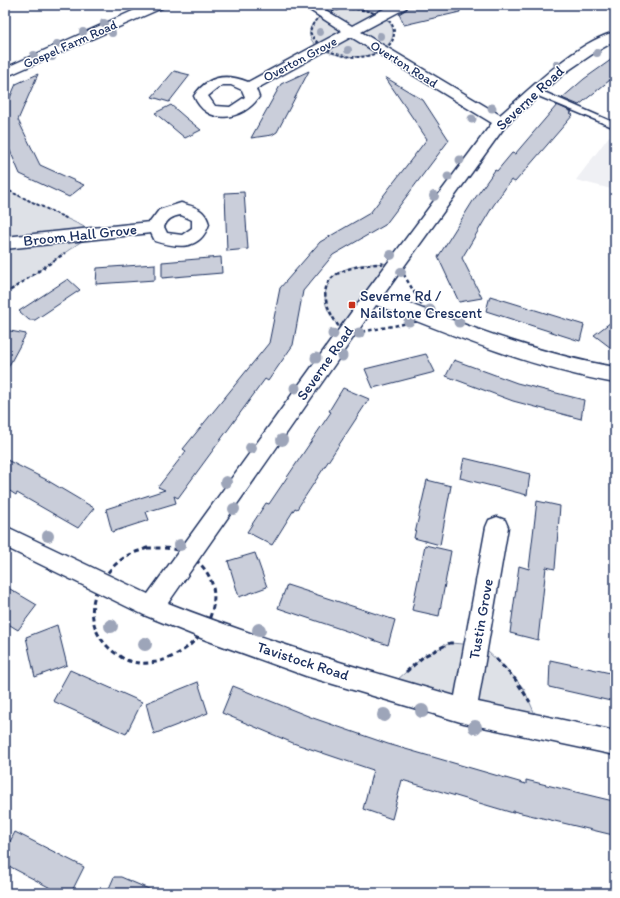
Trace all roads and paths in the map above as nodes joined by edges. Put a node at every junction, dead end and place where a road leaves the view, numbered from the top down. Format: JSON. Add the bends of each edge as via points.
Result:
{"nodes":[{"id":1,"x":157,"y":5,"type":"edge"},
{"id":2,"x":308,"y":5,"type":"edge"},
{"id":3,"x":401,"y":5,"type":"edge"},
{"id":4,"x":351,"y":31,"type":"junction"},
{"id":5,"x":615,"y":36,"type":"edge"},
{"id":6,"x":5,"y":73,"type":"edge"},
{"id":7,"x":248,"y":87,"type":"dead end"},
{"id":8,"x":534,"y":91,"type":"junction"},
{"id":9,"x":501,"y":122,"type":"junction"},
{"id":10,"x":615,"y":126,"type":"edge"},
{"id":11,"x":156,"y":227,"type":"dead end"},
{"id":12,"x":5,"y":243,"type":"edge"},
{"id":13,"x":372,"y":297,"type":"junction"},
{"id":14,"x":615,"y":375,"type":"edge"},
{"id":15,"x":497,"y":527,"type":"dead end"},
{"id":16,"x":5,"y":536,"type":"edge"},
{"id":17,"x":152,"y":607,"type":"junction"},
{"id":18,"x":464,"y":711,"type":"junction"},
{"id":19,"x":615,"y":743,"type":"edge"}],
"edges":[{"from":1,"to":6,"type":"street","name":"Gospel Farm Road"},
{"from":2,"to":4,"type":"street","name":"Overton Road"},
{"from":3,"to":4,"type":"street","name":"Overton Grove"},
{"from":4,"to":7,"type":"street","name":"Overton Grove"},
{"from":4,"to":9,"type":"street","name":"Overton Road"},
{"from":5,"to":8,"type":"street","name":"Severne Road","via":[[561,68]]},
{"from":8,"to":9,"type":"street","name":"Severne Road"},
{"from":8,"to":10,"type":"lane"},
{"from":9,"to":13,"type":"street","name":"Severne Road"},
{"from":11,"to":12,"type":"street","name":"Broom Hall Grove"},
{"from":13,"to":14,"type":"street","via":[[509,349],[565,366]]},
{"from":13,"to":17,"type":"street","name":"Severne Road"},
{"from":15,"to":18,"type":"street","name":"Tustin Grove"},
{"from":16,"to":17,"type":"street","name":"Tavistock Road"},
{"from":17,"to":18,"type":"street","name":"Tavistock Road","via":[[306,664]]},
{"from":18,"to":19,"type":"street","name":"Tavistock Road"}]}
